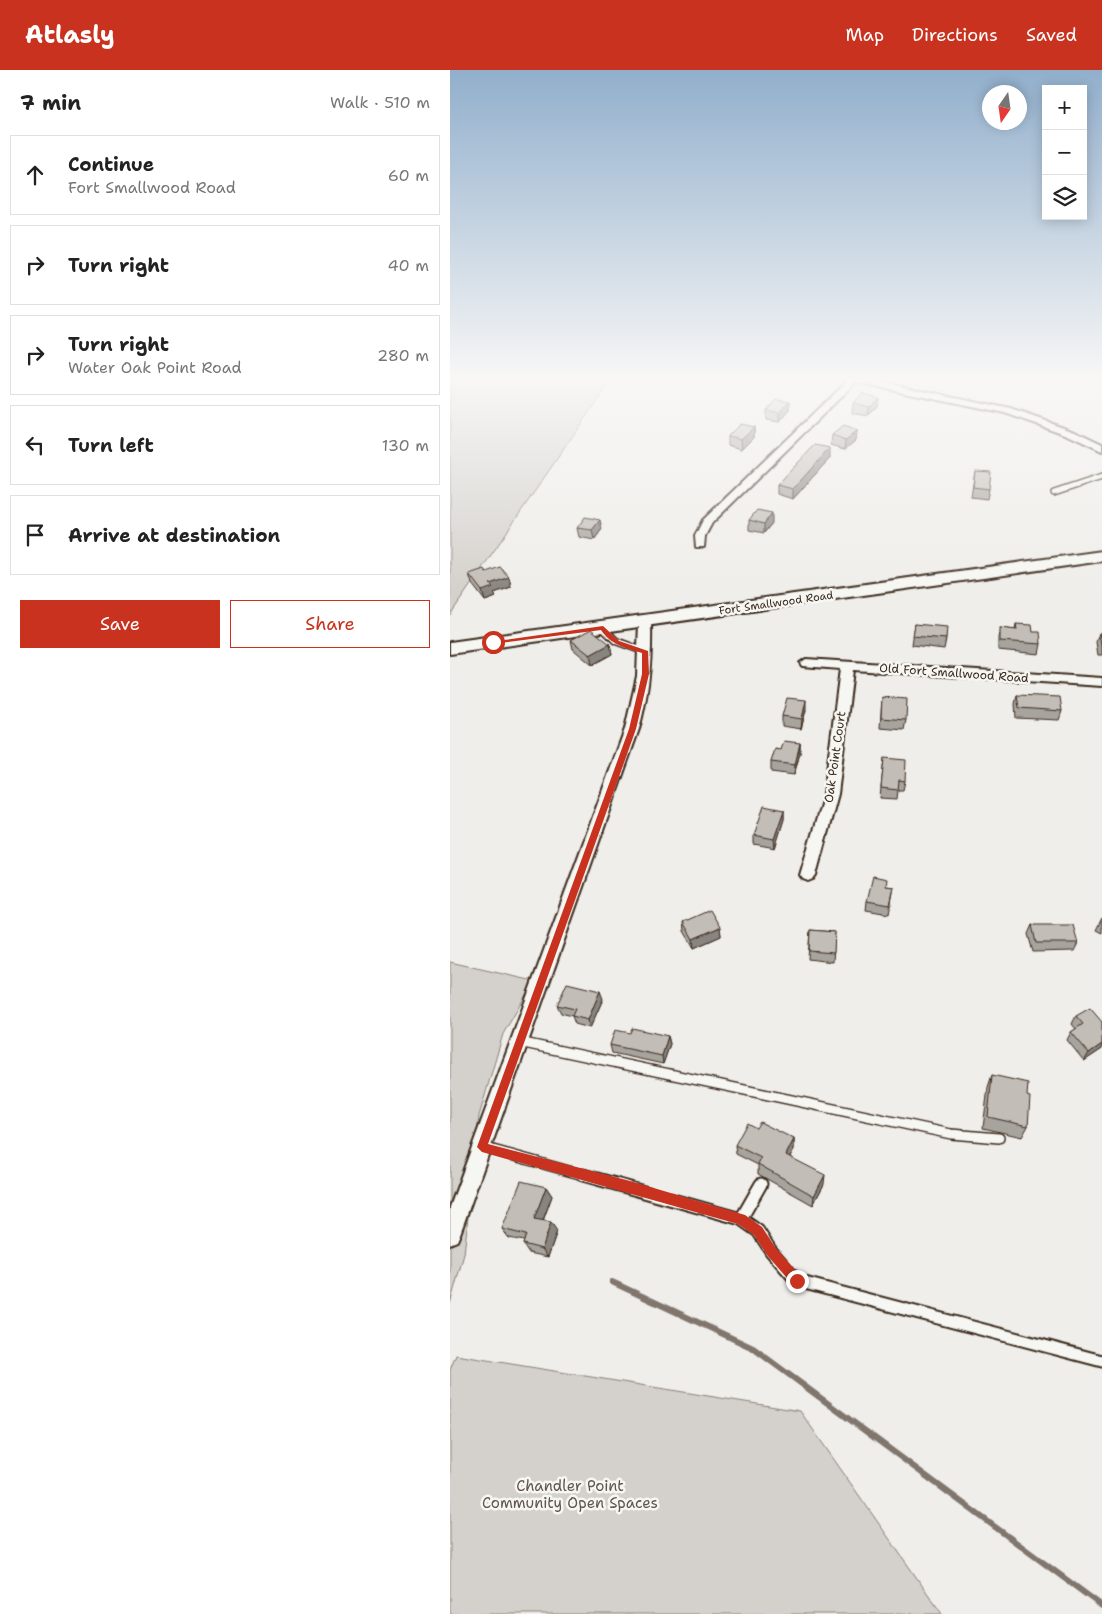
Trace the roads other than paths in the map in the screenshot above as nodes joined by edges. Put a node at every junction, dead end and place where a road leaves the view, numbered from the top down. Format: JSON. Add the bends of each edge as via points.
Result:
{"nodes":[{"id":1,"x":781,"y":449,"type":"edge"},
{"id":2,"x":1102,"y":477,"type":"edge"},
{"id":3,"x":1054,"y":493,"type":"dead end"},
{"id":4,"x":700,"y":545,"type":"dead end"},
{"id":5,"x":1102,"y":556,"type":"edge"},
{"id":6,"x":645,"y":622,"type":"junction"},
{"id":7,"x":603,"y":628,"type":"junction"},
{"id":8,"x":450,"y":648,"type":"edge"},
{"id":9,"x":646,"y":652,"type":"junction"},
{"id":10,"x":806,"y":663,"type":"dead end"},
{"id":11,"x":847,"y":666,"type":"junction"},
{"id":12,"x":1102,"y":682,"type":"edge"},
{"id":13,"x":808,"y":875,"type":"dead end"},
{"id":14,"x":519,"y":1042,"type":"junction"},
{"id":15,"x":999,"y":1138,"type":"dead end"},
{"id":16,"x":482,"y":1147,"type":"junction"},
{"id":17,"x":761,"y":1184,"type":"dead end"},
{"id":18,"x":741,"y":1219,"type":"junction"},
{"id":19,"x":450,"y":1234,"type":"edge"},
{"id":20,"x":1102,"y":1361,"type":"edge"}],
"edges":[{"from":1,"to":4,"type":"street","via":[[707,522],[700,536]]},
{"from":2,"to":3,"type":"lane"},
{"from":5,"to":6,"type":"main road","name":"Fort Smallwood Road"},
{"from":6,"to":7,"type":"main road","name":"Fort Smallwood Road"},
{"from":6,"to":9,"type":"street"},
{"from":7,"to":8,"type":"main road","name":"Fort Smallwood Road"},
{"from":7,"to":9,"type":"lane","via":[[617,643]]},
{"from":9,"to":14,"type":"street","via":[[646,674],[632,729]]},
{"from":10,"to":11,"type":"street","name":"Old Fort Smallwood Road"},
{"from":11,"to":12,"type":"street","name":"Old Fort Smallwood Road"},
{"from":11,"to":13,"type":"street","name":"Oak Point Court","via":[[831,794]]},
{"from":14,"to":15,"type":"lane","via":[[950,1134]]},
{"from":14,"to":16,"type":"street"},
{"from":16,"to":18,"type":"lane"},
{"from":16,"to":19,"type":"street"},
{"from":17,"to":18,"type":"lane"},
{"from":18,"to":20,"type":"lane","via":[[758,1231],[797,1281]]}]}
